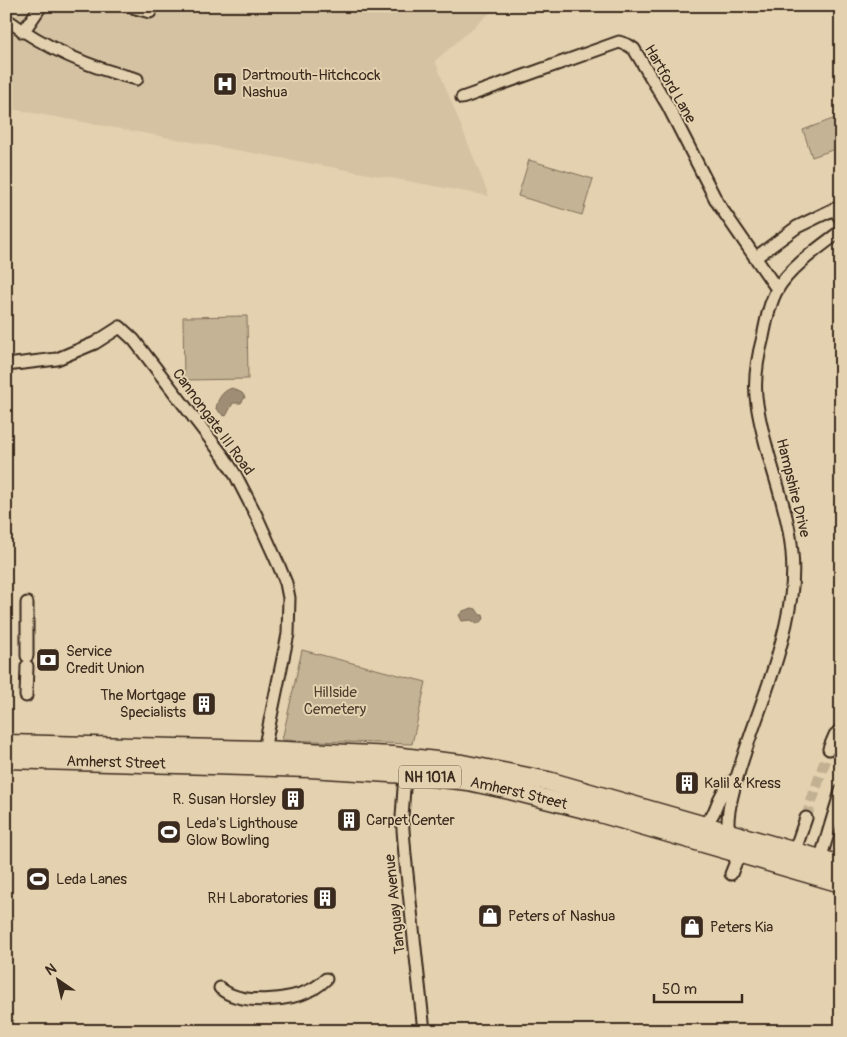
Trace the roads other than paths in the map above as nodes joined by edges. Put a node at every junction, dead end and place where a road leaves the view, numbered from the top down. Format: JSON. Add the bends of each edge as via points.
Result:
{"nodes":[{"id":1,"x":41,"y":6,"type":"edge"},
{"id":2,"x":128,"y":6,"type":"edge"},
{"id":3,"x":150,"y":12,"type":"dead end"},
{"id":4,"x":6,"y":19,"type":"edge"},
{"id":5,"x":23,"y":32,"type":"junction"},
{"id":6,"x":137,"y":79,"type":"dead end"},
{"id":7,"x":462,"y":98,"type":"dead end"},
{"id":8,"x":841,"y":219,"type":"edge"},
{"id":9,"x":841,"y":231,"type":"edge"},
{"id":10,"x":755,"y":258,"type":"junction"},
{"id":11,"x":777,"y":290,"type":"junction"},
{"id":12,"x":6,"y":365,"type":"edge"},
{"id":13,"x":27,"y":603,"type":"dead end"},
{"id":14,"x":26,"y":696,"type":"dead end"},
{"id":15,"x":841,"y":729,"type":"edge"},
{"id":16,"x":6,"y":744,"type":"edge"},
{"id":17,"x":829,"y":749,"type":"tunnel mouth"},
{"id":18,"x":264,"y":750,"type":"junction"},
{"id":19,"x":6,"y":759,"type":"edge"},
{"id":20,"x":405,"y":774,"type":"junction"},
{"id":21,"x":737,"y":777,"type":"junction"},
{"id":22,"x":841,"y":791,"type":"edge"},
{"id":23,"x":806,"y":818,"type":"tunnel mouth"},
{"id":24,"x":697,"y":825,"type":"junction"},
{"id":25,"x":734,"y":836,"type":"junction"},
{"id":26,"x":794,"y":852,"type":"junction"},
{"id":27,"x":740,"y":854,"type":"junction"},
{"id":28,"x":820,"y":860,"type":"junction"},
{"id":29,"x":841,"y":865,"type":"edge"},
{"id":30,"x":731,"y":874,"type":"dead end"},
{"id":31,"x":841,"y":883,"type":"edge"},
{"id":32,"x":326,"y":979,"type":"dead end"},
{"id":33,"x":220,"y":988,"type":"dead end"},
{"id":34,"x":424,"y":1031,"type":"edge"}],
"edges":[{"from":1,"to":5,"type":"street"},
{"from":2,"to":3,"type":"street"},
{"from":4,"to":5,"type":"street"},
{"from":5,"to":6,"type":"street","via":[[76,60]]},
{"from":7,"to":10,"type":"street","name":"Hartford Lane","via":[[619,42],[628,45],[650,73],[717,202]]},
{"from":8,"to":10,"type":"street","via":[[834,209],[798,227]]},
{"from":9,"to":11,"type":"street","name":"Hampshire Drive","via":[[806,258]]},
{"from":10,"to":11,"type":"street","name":"Hartford Lane"},
{"from":11,"to":21,"type":"street","name":"Hampshire Drive","via":[[760,350],[755,388],[764,437],[790,527],[793,583],[778,651]]},
{"from":12,"to":18,"type":"street","name":"Cannongate III Road","via":[[58,359],[120,327],[134,340],[224,457],[246,493],[282,574],[289,598],[288,634]]},
{"from":13,"to":14,"type":"street"},
{"from":15,"to":17,"type":"street"},
{"from":16,"to":18,"type":"highway","name":"Amherst Street","number":"NH 101A"},
{"from":18,"to":24,"type":"highway","name":"Amherst Street","number":"NH 101A","via":[[393,756],[488,768],[548,781]]},
{"from":19,"to":20,"type":"highway","name":"Amherst Street","number":"NH 101A"},
{"from":20,"to":27,"type":"highway","name":"Amherst Street","number":"NH 101A","via":[[468,781],[510,790]]},
{"from":20,"to":34,"type":"street","name":"Tanguay Avenue","via":[[402,818]]},
{"from":21,"to":24,"type":"street","name":"Hampshire Drive","via":[[723,794],[712,816]]},
{"from":21,"to":25,"type":"street","name":"Hampshire Drive","via":[[728,820]]},
{"from":22,"to":28,"type":"street"},
{"from":23,"to":26,"type":"street"},
{"from":24,"to":25,"type":"highway","name":"Amherst Street","number":"NH 101A"},
{"from":25,"to":26,"type":"highway","name":"Amherst Street","number":"NH 101A"},
{"from":26,"to":28,"type":"highway","name":"Amherst Street","number":"NH 101A"},
{"from":27,"to":30,"type":"street"},
{"from":27,"to":31,"type":"highway","name":"Amherst Street","number":"NH 101A"},
{"from":28,"to":29,"type":"highway","name":"Amherst Street","number":"NH 101A"},
{"from":32,"to":33,"type":"street","via":[[307,992],[273,999],[239,999]]}]}
